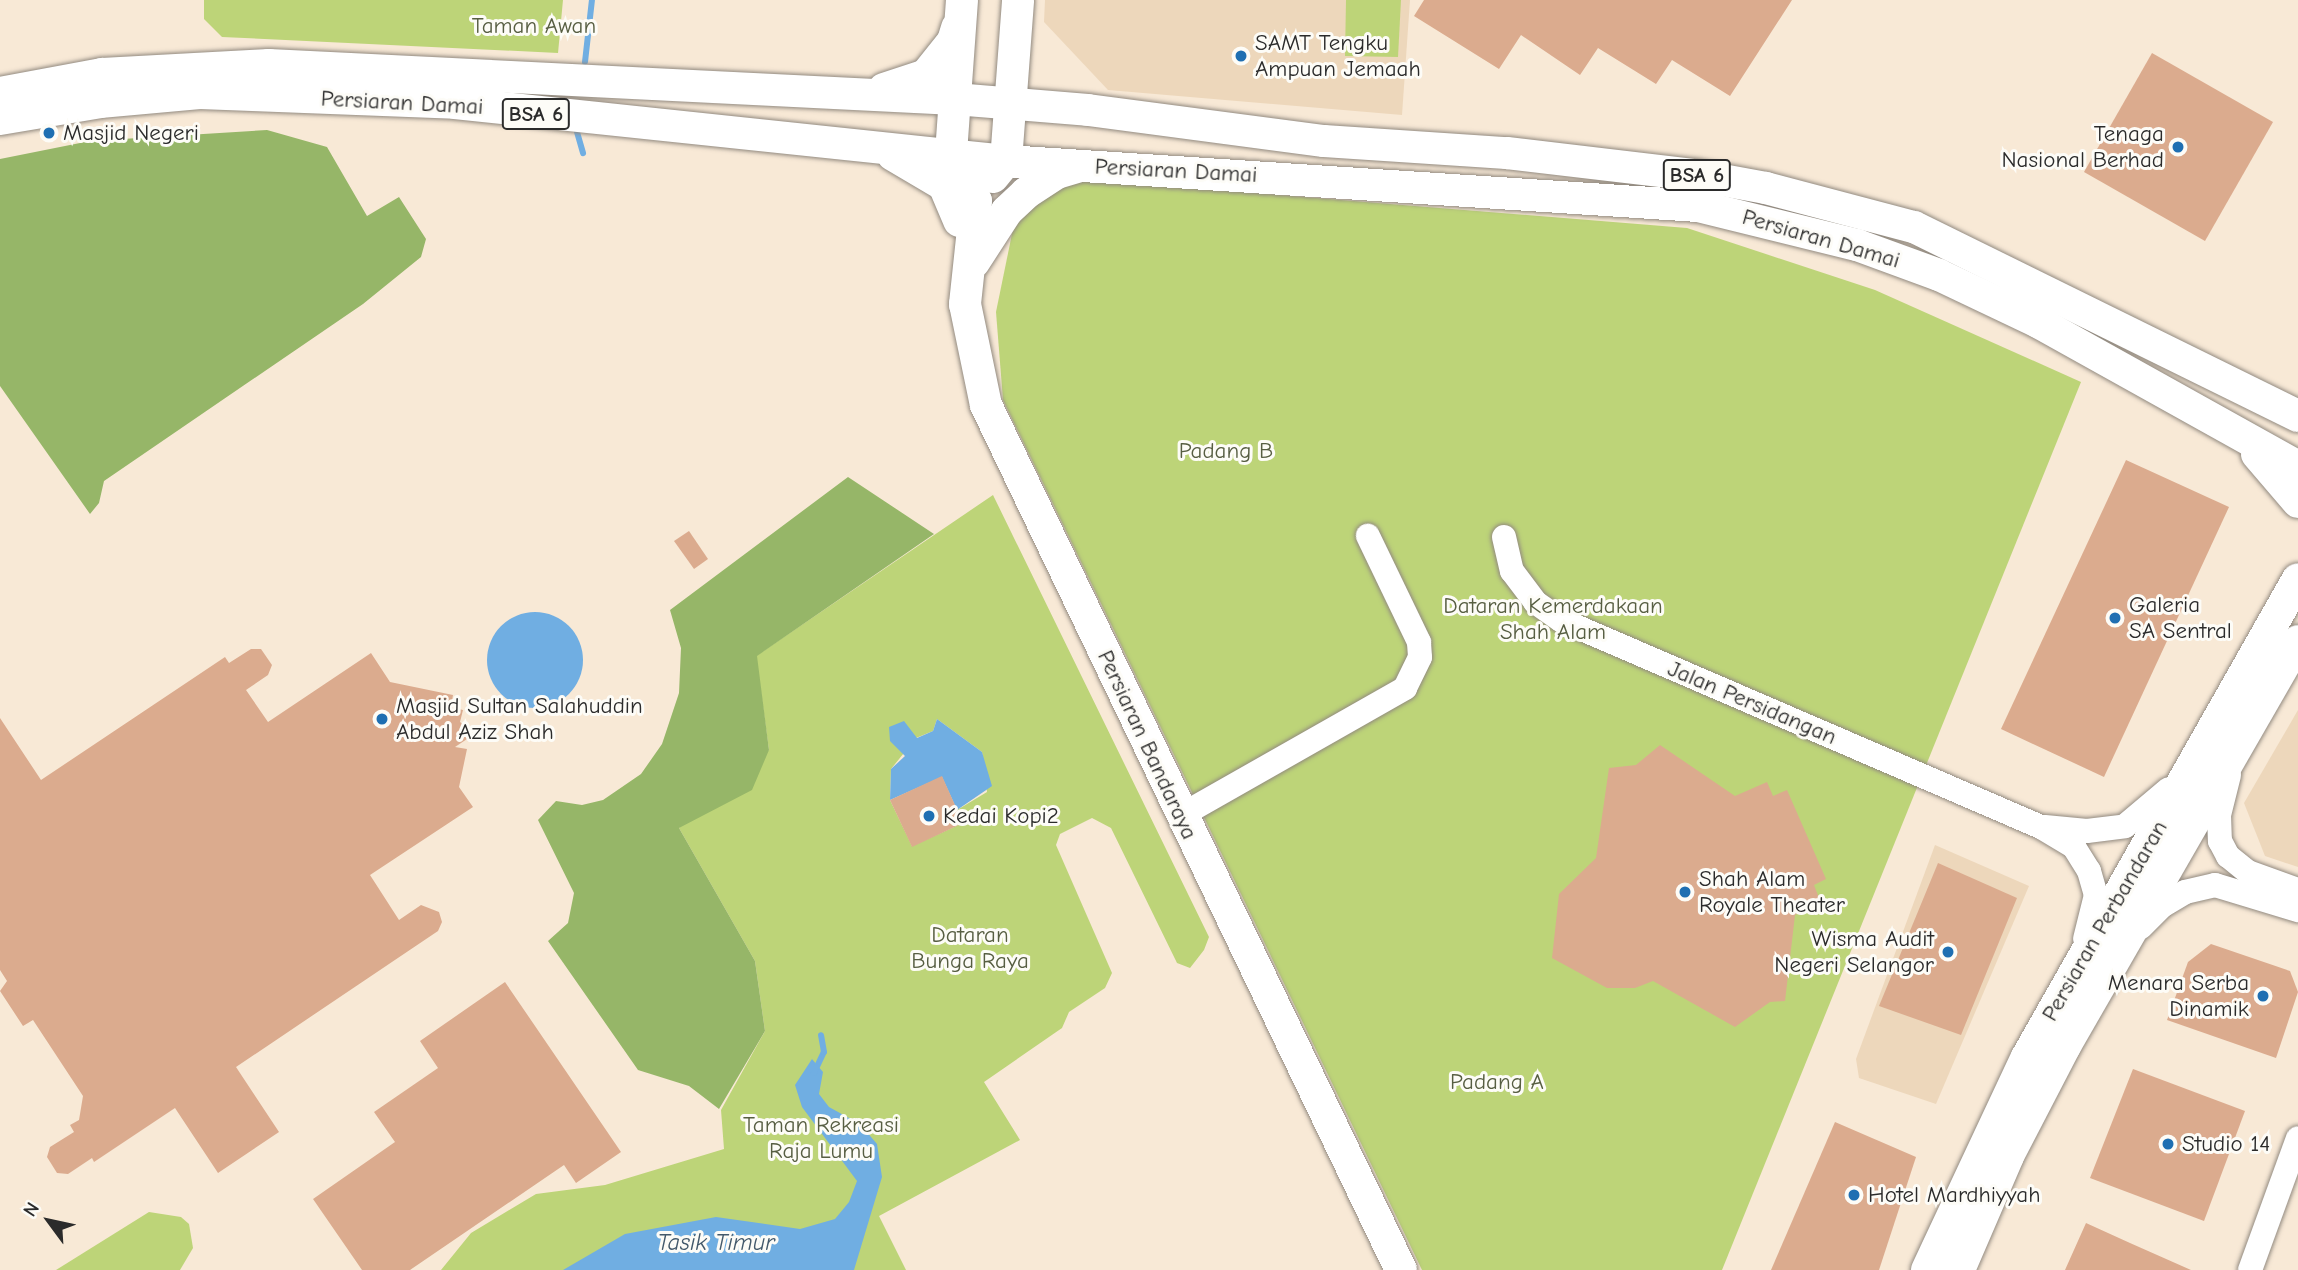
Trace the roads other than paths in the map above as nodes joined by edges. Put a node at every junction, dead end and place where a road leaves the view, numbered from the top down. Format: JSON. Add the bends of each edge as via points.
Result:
{"nodes":[{"id":1,"x":962,"y":8,"type":"edge"},
{"id":2,"x":1018,"y":8,"type":"edge"},
{"id":3,"x":193,"y":80,"type":"junction"},
{"id":4,"x":0,"y":93,"type":"edge"},
{"id":5,"x":858,"y":95,"type":"junction"},
{"id":6,"x":955,"y":99,"type":"junction"},
{"id":7,"x":1010,"y":106,"type":"junction"},
{"id":8,"x":1088,"y":110,"type":"junction"},
{"id":9,"x":0,"y":119,"type":"edge"},
{"id":10,"x":872,"y":145,"type":"junction"},
{"id":11,"x":951,"y":155,"type":"junction"},
{"id":12,"x":1006,"y":161,"type":"junction"},
{"id":13,"x":1080,"y":166,"type":"junction"},
{"id":14,"x":976,"y":201,"type":"junction"},
{"id":15,"x":971,"y":266,"type":"junction"},
{"id":16,"x":2262,"y":398,"type":"junction"},
{"id":17,"x":2298,"y":416,"type":"edge"},
{"id":18,"x":2298,"y":433,"type":"edge"},
{"id":19,"x":2242,"y":438,"type":"junction"},
{"id":20,"x":2298,"y":467,"type":"edge"},
{"id":21,"x":2298,"y":502,"type":"edge"},
{"id":22,"x":1368,"y":536,"type":"dead end"},
{"id":23,"x":1504,"y":537,"type":"dead end"},
{"id":24,"x":2298,"y":566,"type":"edge"},
{"id":25,"x":2298,"y":579,"type":"edge"},
{"id":26,"x":2281,"y":609,"type":"junction"},
{"id":27,"x":2298,"y":641,"type":"edge"},
{"id":28,"x":2224,"y":741,"type":"junction"},
{"id":29,"x":1180,"y":816,"type":"junction"},
{"id":30,"x":2041,"y":827,"type":"junction"},
{"id":31,"x":2298,"y":890,"type":"edge"},
{"id":32,"x":2298,"y":910,"type":"edge"},
{"id":33,"x":2124,"y":945,"type":"junction"},
{"id":34,"x":2073,"y":975,"type":"junction"},
{"id":35,"x":2298,"y":1138,"type":"edge"},
{"id":36,"x":1401,"y":1270,"type":"edge"},
{"id":37,"x":1927,"y":1270,"type":"edge"},
{"id":38,"x":1959,"y":1270,"type":"edge"},
{"id":39,"x":2250,"y":1270,"type":"edge"}],
"edges":[{"from":1,"to":5,"type":"main road","via":[[953,41],[926,75],[911,84]]},
{"from":1,"to":6,"type":"main road"},
{"from":2,"to":7,"type":"main road"},
{"from":2,"to":8,"type":"main road","via":[[1023,63],[1033,79],[1058,100]]},
{"from":3,"to":4,"type":"main road","name":"Persiaran Damai","number":"BSA 6","via":[[102,74]]},
{"from":3,"to":5,"type":"main road","name":"Persiaran Damai","number":"BSA 6","via":[[269,65]]},
{"from":3,"to":9,"type":"main road","name":"Persiaran Damai","number":"BSA 6"},
{"from":3,"to":10,"type":"main road","name":"Persiaran Damai","number":"BSA 6"},
{"from":5,"to":6,"type":"main road","name":"Persiaran Damai","number":"BSA 6"},
{"from":6,"to":7,"type":"main road","name":"Persiaran Damai","number":"BSA 6"},
{"from":6,"to":11,"type":"main road"},
{"from":7,"to":8,"type":"main road","name":"Persiaran Damai","number":"BSA 6"},
{"from":7,"to":12,"type":"main road"},
{"from":8,"to":16,"type":"main road","name":"Persiaran Damai","number":"BSA 6","via":[[1324,141],[1547,158],[1766,188],[1914,227]]},
{"from":10,"to":11,"type":"main road","name":"Persiaran Damai","number":"BSA 6"},
{"from":10,"to":15,"type":"main road","via":[[911,162],[944,185],[954,200]]},
{"from":11,"to":12,"type":"main road","name":"Persiaran Damai","number":"BSA 6"},
{"from":11,"to":14,"type":"main road"},
{"from":12,"to":13,"type":"main road","name":"Persiaran Damai","number":"BSA 6"},
{"from":12,"to":14,"type":"main road"},
{"from":13,"to":15,"type":"main road","via":[[1056,173],[1026,192],[1007,211]]},
{"from":13,"to":19,"type":"main road","name":"Persiaran Damai","number":"BSA 6","via":[[1698,206],[1857,245],[1939,275],[2038,322]]},
{"from":14,"to":15,"type":"main road","name":"Persiaran Bandaraya"},
{"from":15,"to":29,"type":"main road","name":"Persiaran Bandaraya","via":[[965,304],[986,405]]},
{"from":16,"to":17,"type":"main road","name":"Persiaran Damai","number":"BSA 6"},
{"from":16,"to":18,"type":"main road","via":[[2284,425]]},
{"from":19,"to":20,"type":"main road","name":"Persiaran Damai","number":"BSA 6"},
{"from":19,"to":21,"type":"main road"},
{"from":22,"to":29,"type":"street","via":[[1419,642],[1420,657],[1405,688]]},
{"from":23,"to":30,"type":"street","name":"Jalan Persidangan","via":[[1512,571],[1535,601],[1561,620]]},
{"from":24,"to":26,"type":"main road"},
{"from":25,"to":26,"type":"main road","name":"Persiaran Perbandaran"},
{"from":26,"to":28,"type":"main road","name":"Persiaran Perbandaran"},
{"from":27,"to":28,"type":"main road","name":"Persiaran Perbandaran"},
{"from":28,"to":30,"type":"street","name":"Jalan Persidangan","via":[[2160,801],[2125,826],[2087,831]]},
{"from":28,"to":31,"type":"street","via":[[2220,841],[2234,863],[2248,873]]},
{"from":28,"to":33,"type":"main road","name":"Persiaran Perbandaran"},
{"from":28,"to":34,"type":"main road","name":"Persiaran Perbandaran"},
{"from":29,"to":36,"type":"main road","name":"Persiaran Bandaraya","via":[[1332,1120]]},
{"from":30,"to":34,"type":"street","name":"Jalan Persidangan","via":[[2074,847],[2089,871],[2096,895]]},
{"from":32,"to":33,"type":"street","via":[[2215,885],[2185,892],[2162,906]]},
{"from":33,"to":38,"type":"main road","name":"Persiaran Perbandaran","via":[[2008,1156]]},
{"from":34,"to":37,"type":"main road","name":"Persiaran Perbandaran","via":[[1970,1171]]},
{"from":35,"to":39,"type":"street"}]}
